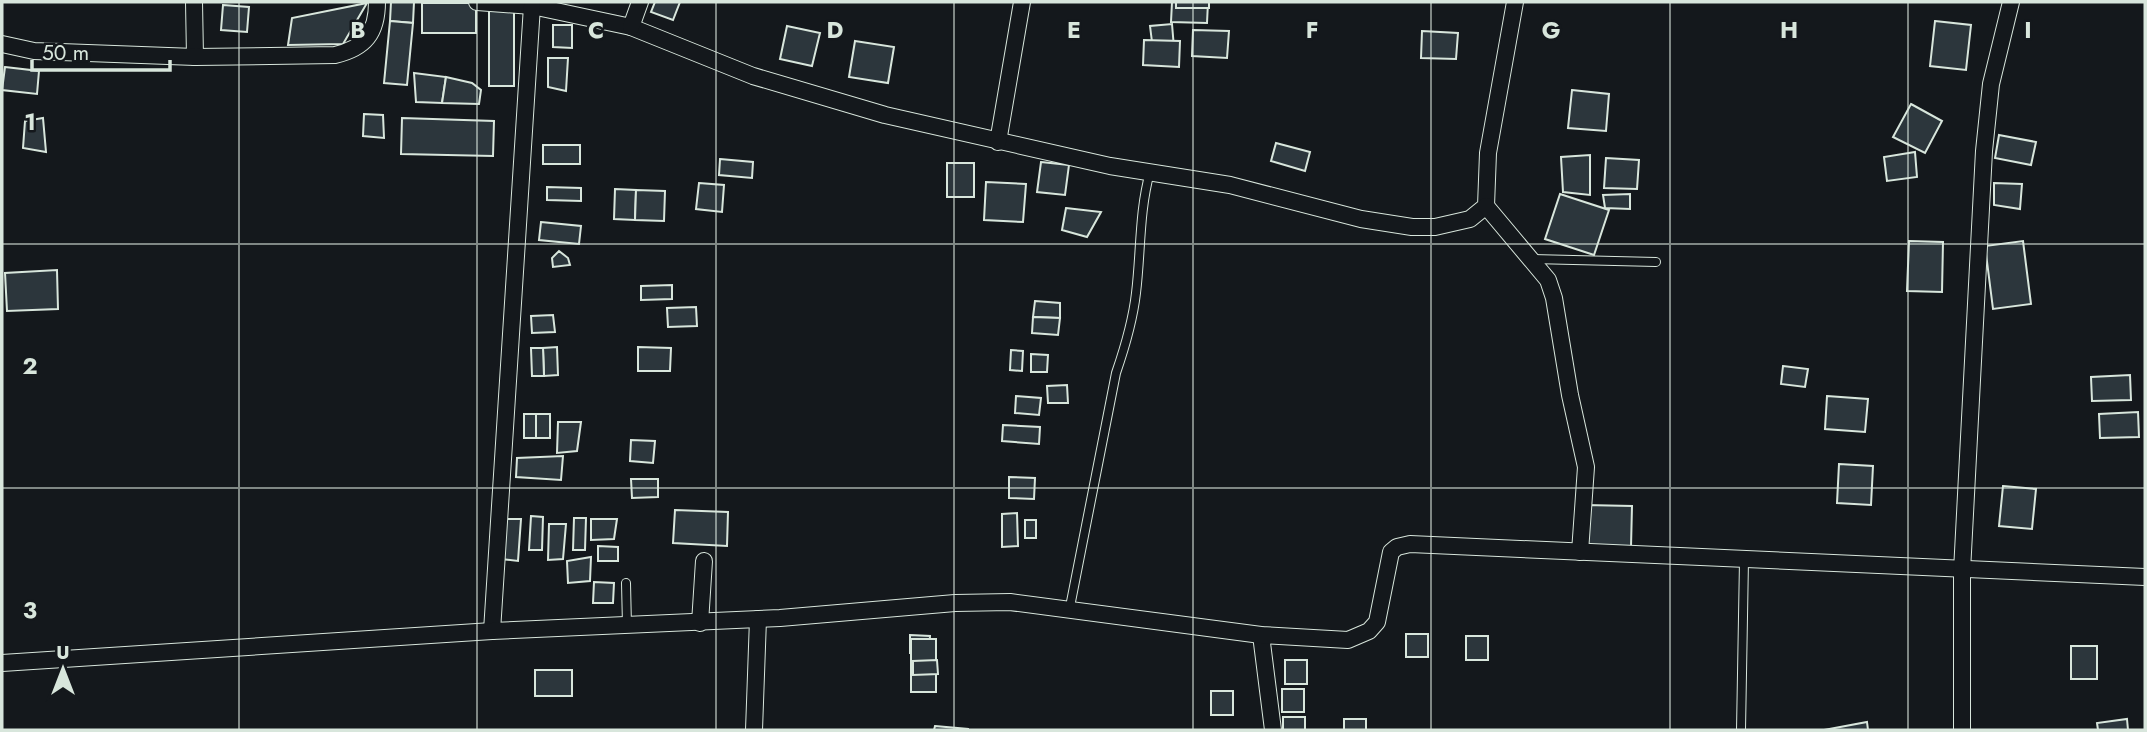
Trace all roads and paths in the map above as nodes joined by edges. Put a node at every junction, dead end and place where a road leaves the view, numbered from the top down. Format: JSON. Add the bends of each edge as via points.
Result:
{"nodes":[{"id":1,"x":194,"y":2,"type":"edge"},
{"id":2,"x":377,"y":2,"type":"edge"},
{"id":3,"x":477,"y":2,"type":"edge"},
{"id":4,"x":640,"y":2,"type":"edge"},
{"id":5,"x":1022,"y":2,"type":"edge"},
{"id":6,"x":1515,"y":2,"type":"edge"},
{"id":7,"x":2011,"y":2,"type":"edge"},
{"id":8,"x":533,"y":6,"type":"junction"},
{"id":9,"x":631,"y":27,"type":"junction"},
{"id":10,"x":2,"y":44,"type":"edge"},
{"id":11,"x":195,"y":57,"type":"junction"},
{"id":12,"x":998,"y":142,"type":"junction"},
{"id":13,"x":1150,"y":171,"type":"junction"},
{"id":14,"x":1486,"y":206,"type":"junction"},
{"id":15,"x":1532,"y":259,"type":"junction"},
{"id":16,"x":1656,"y":262,"type":"dead end"},
{"id":17,"x":1580,"y":552,"type":"junction"},
{"id":18,"x":1744,"y":560,"type":"junction"},
{"id":19,"x":704,"y":561,"type":"dead end"},
{"id":20,"x":1962,"y":571,"type":"junction"},
{"id":21,"x":2145,"y":578,"type":"edge"},
{"id":22,"x":626,"y":583,"type":"dead end"},
{"id":23,"x":1069,"y":612,"type":"junction"},
{"id":24,"x":758,"y":619,"type":"junction"},
{"id":25,"x":700,"y":623,"type":"junction"},
{"id":26,"x":627,"y":626,"type":"junction"},
{"id":27,"x":492,"y":632,"type":"junction"},
{"id":28,"x":1261,"y":635,"type":"junction"},
{"id":29,"x":2,"y":663,"type":"edge"},
{"id":30,"x":754,"y":730,"type":"edge"},
{"id":31,"x":1273,"y":730,"type":"edge"},
{"id":32,"x":1741,"y":730,"type":"edge"},
{"id":33,"x":1962,"y":730,"type":"edge"}],
"edges":[{"from":1,"to":11,"type":"street"},
{"from":2,"to":11,"type":"street","via":[[370,37],[352,51]]},
{"from":3,"to":8,"type":"street"},
{"from":4,"to":9,"type":"street"},
{"from":5,"to":12,"type":"street"},
{"from":6,"to":14,"type":"street","via":[[1488,153]]},
{"from":7,"to":20,"type":"street","via":[[1991,84],[1984,151]]},
{"from":8,"to":9,"type":"street"},
{"from":8,"to":27,"type":"street"},
{"from":9,"to":12,"type":"street","via":[[753,76]]},
{"from":10,"to":11,"type":"street","via":[[34,51]]},
{"from":12,"to":13,"type":"street"},
{"from":13,"to":14,"type":"street","via":[[1230,184],[1412,228],[1456,224]]},
{"from":13,"to":23,"type":"lane","via":[[1144,191],[1136,294]]},
{"from":14,"to":15,"type":"street"},
{"from":15,"to":16,"type":"lane"},
{"from":15,"to":17,"type":"street","via":[[1548,280],[1554,298],[1582,442],[1586,467]]},
{"from":17,"to":18,"type":"street"},
{"from":17,"to":28,"type":"street","via":[[1403,545],[1388,559],[1381,610],[1369,632],[1348,640]]},
{"from":18,"to":20,"type":"street"},
{"from":18,"to":32,"type":"lane"},
{"from":19,"to":25,"type":"street"},
{"from":20,"to":21,"type":"street"},
{"from":20,"to":33,"type":"street"},
{"from":22,"to":26,"type":"lane"},
{"from":23,"to":24,"type":"street","via":[[1010,602],[955,603]]},
{"from":23,"to":28,"type":"street"},
{"from":24,"to":25,"type":"street"},
{"from":24,"to":30,"type":"street"},
{"from":25,"to":26,"type":"street"},
{"from":26,"to":27,"type":"street"},
{"from":27,"to":29,"type":"street"},
{"from":28,"to":31,"type":"street"}]}
